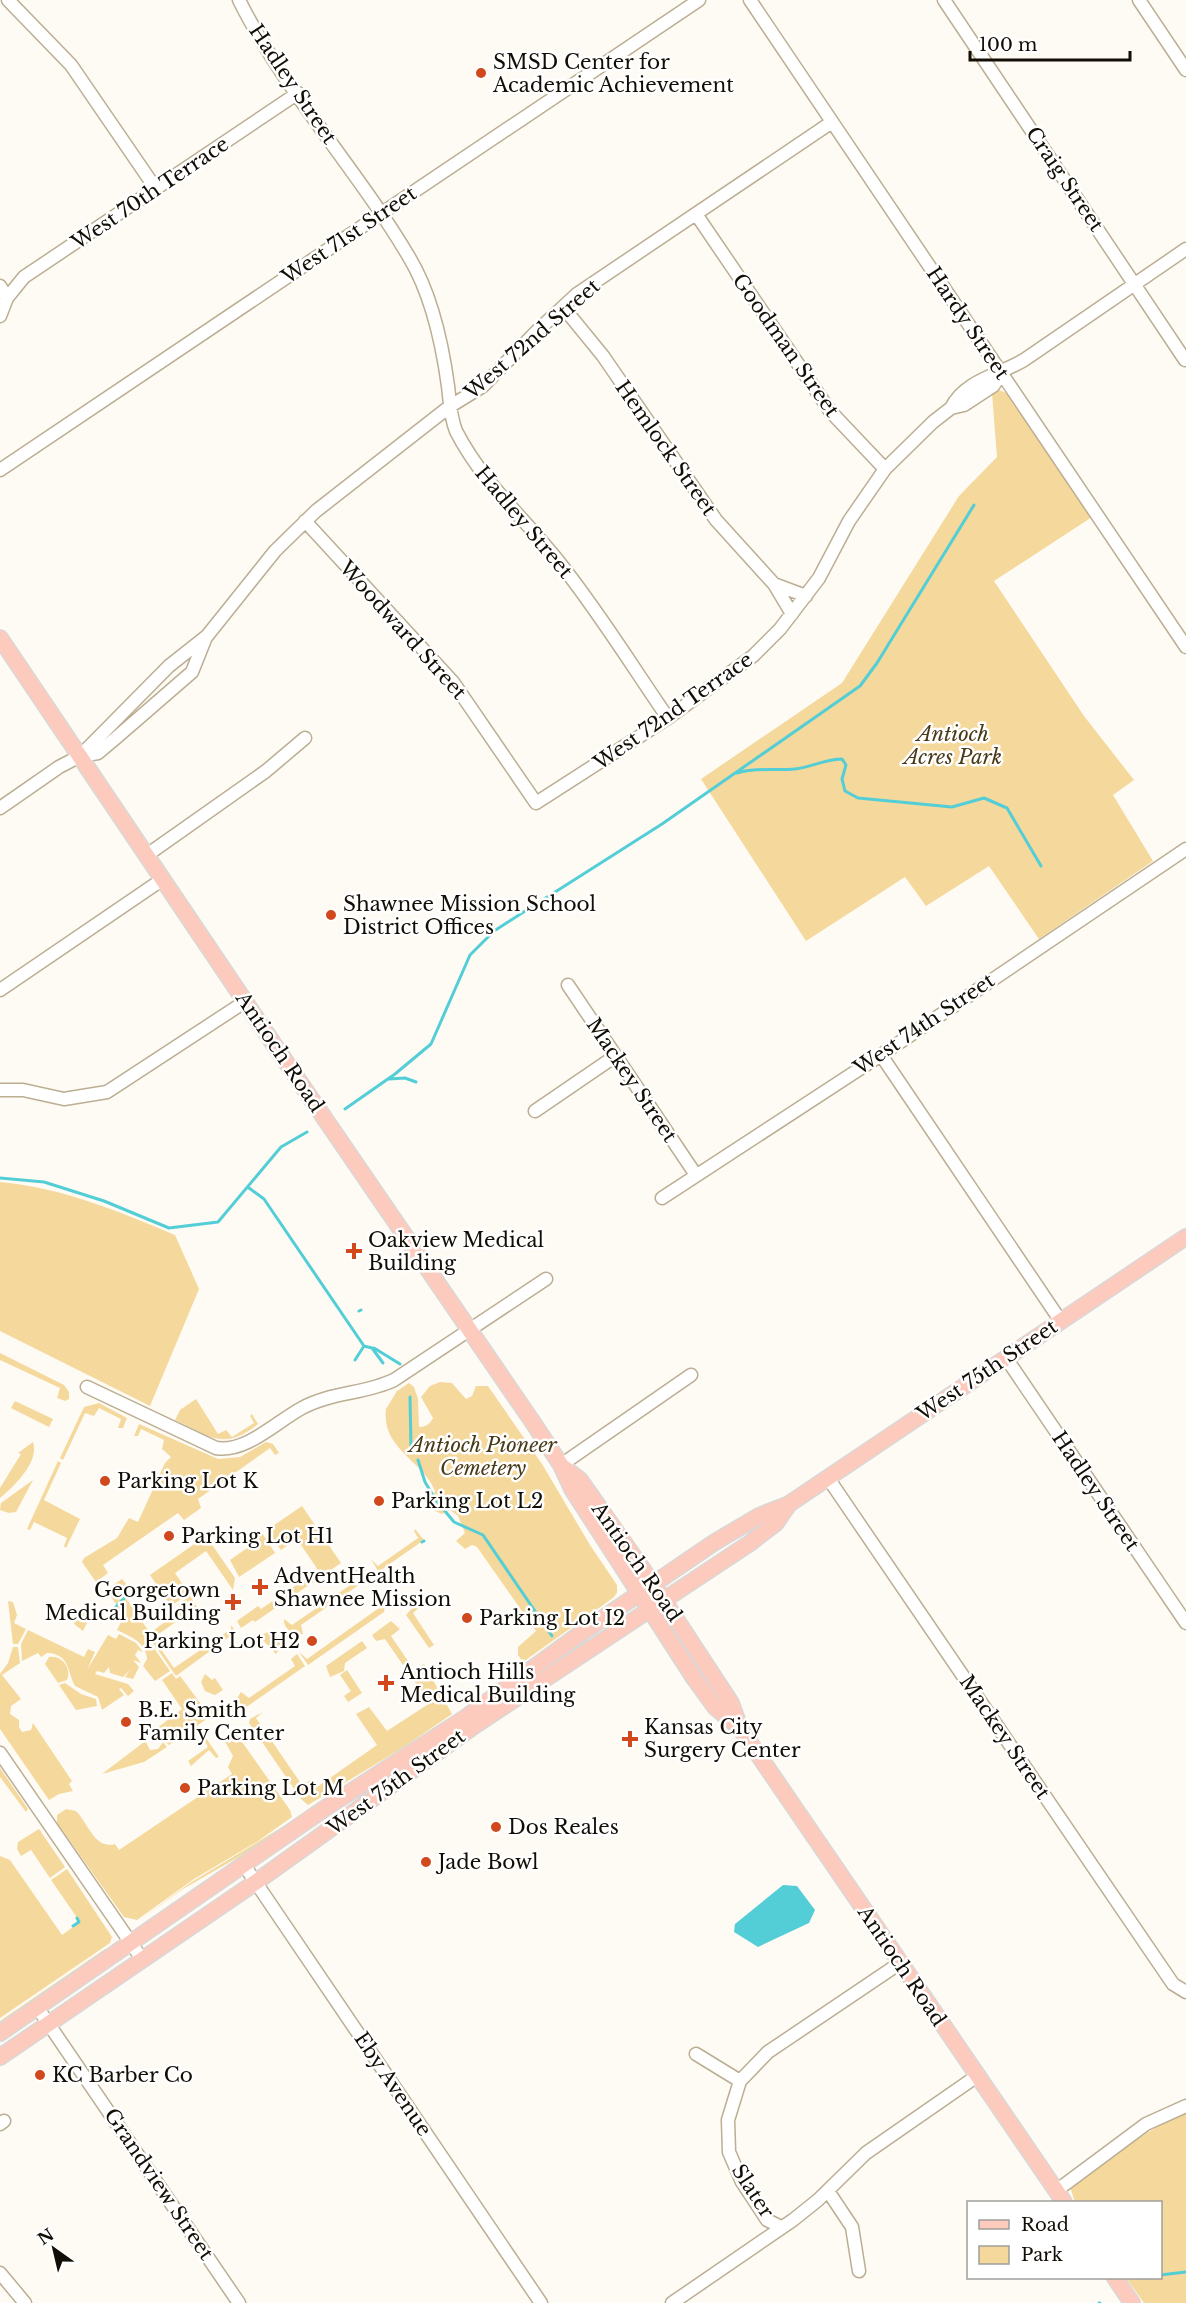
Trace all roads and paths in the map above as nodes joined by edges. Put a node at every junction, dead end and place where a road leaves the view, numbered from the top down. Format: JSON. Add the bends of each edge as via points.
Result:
{"nodes":[{"id":1,"x":8,"y":0,"type":"edge"},
{"id":2,"x":239,"y":0,"type":"edge"},
{"id":3,"x":699,"y":0,"type":"edge"},
{"id":4,"x":750,"y":0,"type":"edge"},
{"id":5,"x":944,"y":0,"type":"edge"},
{"id":6,"x":1139,"y":0,"type":"edge"},
{"id":7,"x":1186,"y":70,"type":"edge"},
{"id":8,"x":298,"y":93,"type":"junction"},
{"id":9,"x":832,"y":122,"type":"junction"},
{"id":10,"x":156,"y":189,"type":"junction"},
{"id":11,"x":380,"y":214,"type":"junction"},
{"id":12,"x":696,"y":214,"type":"junction"},
{"id":13,"x":1186,"y":249,"type":"edge"},
{"id":14,"x":1135,"y":283,"type":"junction"},
{"id":15,"x":0,"y":286,"type":"edge"},
{"id":16,"x":7,"y":297,"type":"junction"},
{"id":17,"x":563,"y":307,"type":"junction"},
{"id":18,"x":0,"y":316,"type":"edge"},
{"id":19,"x":1185,"y":360,"type":"edge"},
{"id":20,"x":1002,"y":373,"type":"junction"},
{"id":21,"x":449,"y":408,"type":"junction"},
{"id":22,"x":1,"y":467,"type":"edge"},
{"id":23,"x":885,"y":469,"type":"junction"},
{"id":24,"x":305,"y":521,"type":"junction"},
{"id":25,"x":774,"y":584,"type":"junction"},
{"id":26,"x":806,"y":596,"type":"junction"},
{"id":27,"x":792,"y":614,"type":"junction"},
{"id":28,"x":207,"y":636,"type":"junction"},
{"id":29,"x":0,"y":638,"type":"edge"},
{"id":30,"x":1186,"y":647,"type":"edge"},
{"id":31,"x":668,"y":718,"type":"junction"},
{"id":32,"x":305,"y":738,"type":"dead end"},
{"id":33,"x":81,"y":756,"type":"junction"},
{"id":34,"x":536,"y":803,"type":"joint"},
{"id":35,"x":0,"y":808,"type":"edge"},
{"id":36,"x":1186,"y":849,"type":"edge"},
{"id":37,"x":147,"y":855,"type":"junction"},
{"id":38,"x":163,"y":879,"type":"junction"},
{"id":39,"x":568,"y":985,"type":"dead end"},
{"id":40,"x":0,"y":990,"type":"edge"},
{"id":41,"x":246,"y":1001,"type":"junction"},
{"id":42,"x":881,"y":1055,"type":"junction"},
{"id":43,"x":614,"y":1057,"type":"junction"},
{"id":44,"x":0,"y":1090,"type":"edge"},
{"id":45,"x":535,"y":1111,"type":"dead end"},
{"id":46,"x":696,"y":1175,"type":"junction"},
{"id":47,"x":662,"y":1198,"type":"dead end"},
{"id":48,"x":1186,"y":1237,"type":"edge"},
{"id":49,"x":546,"y":1279,"type":"dead end"},
{"id":50,"x":1060,"y":1320,"type":"junction"},
{"id":51,"x":470,"y":1329,"type":"junction"},
{"id":52,"x":1006,"y":1358,"type":"junction"},
{"id":53,"x":691,"y":1375,"type":"dead end"},
{"id":54,"x":87,"y":1387,"type":"dead end"},
{"id":55,"x":561,"y":1465,"type":"junction"},
{"id":56,"x":828,"y":1478,"type":"junction"},
{"id":57,"x":789,"y":1504,"type":"junction"},
{"id":58,"x":653,"y":1584,"type":"junction"},
{"id":59,"x":640,"y":1594,"type":"junction"},
{"id":60,"x":664,"y":1600,"type":"junction"},
{"id":61,"x":650,"y":1610,"type":"junction"},
{"id":62,"x":1186,"y":1623,"type":"edge"},
{"id":63,"x":740,"y":1728,"type":"junction"},
{"id":64,"x":0,"y":1753,"type":"edge"},
{"id":65,"x":244,"y":1864,"type":"junction"},
{"id":66,"x":256,"y":1882,"type":"junction"},
{"id":67,"x":130,"y":1941,"type":"junction"},
{"id":68,"x":142,"y":1959,"type":"junction"},
{"id":69,"x":900,"y":1962,"type":"junction"},
{"id":70,"x":1186,"y":1992,"type":"edge"},
{"id":71,"x":37,"y":2007,"type":"junction"},
{"id":72,"x":49,"y":2023,"type":"junction"},
{"id":73,"x":0,"y":2033,"type":"edge"},
{"id":74,"x":696,"y":2054,"type":"dead end"},
{"id":75,"x":0,"y":2056,"type":"edge"},
{"id":76,"x":977,"y":2076,"type":"junction"},
{"id":77,"x":740,"y":2081,"type":"junction"},
{"id":78,"x":1186,"y":2106,"type":"edge"},
{"id":79,"x":828,"y":2191,"type":"junction"},
{"id":80,"x":1060,"y":2197,"type":"edge"},
{"id":81,"x":781,"y":2227,"type":"junction"},
{"id":82,"x":859,"y":2271,"type":"dead end"},
{"id":83,"x":0,"y":2273,"type":"edge"},
{"id":84,"x":1116,"y":2279,"type":"edge"},
{"id":85,"x":25,"y":2303,"type":"edge"},
{"id":86,"x":239,"y":2303,"type":"edge"},
{"id":87,"x":542,"y":2303,"type":"edge"},
{"id":88,"x":672,"y":2303,"type":"edge"},
{"id":89,"x":1132,"y":2303,"type":"edge"}],
"edges":[{"from":1,"to":10,"type":"street","via":[[71,64]]},
{"from":2,"to":8,"type":"street","name":"Hadley Street"},
{"from":3,"to":11,"type":"street","name":"West 71st Street"},
{"from":4,"to":9,"type":"street","name":"Hardy Street"},
{"from":5,"to":14,"type":"street","name":"Craig Street"},
{"from":6,"to":7,"type":"street"},
{"from":8,"to":10,"type":"street","name":"West 70th Terrace"},
{"from":8,"to":11,"type":"street","name":"Hadley Street"},
{"from":9,"to":12,"type":"street","name":"West 72nd Street"},
{"from":9,"to":20,"type":"street","name":"Hardy Street"},
{"from":10,"to":16,"type":"street","name":"West 70th Terrace","via":[[24,277]]},
{"from":11,"to":21,"type":"street","name":"Hadley Street","via":[[409,257],[430,303]]},
{"from":11,"to":22,"type":"street","name":"West 71st Street"},
{"from":12,"to":17,"type":"street","name":"West 72nd Street"},
{"from":12,"to":23,"type":"street","name":"Goodman Street","via":[[830,411]]},
{"from":13,"to":14,"type":"street","name":"West 72nd Terrace"},
{"from":14,"to":19,"type":"street","name":"Craig Street"},
{"from":14,"to":20,"type":"street","name":"West 72nd Terrace"},
{"from":15,"to":16,"type":"street"},
{"from":16,"to":18,"type":"street"},
{"from":17,"to":21,"type":"street","name":"West 72nd Street","via":[[483,386]]},
{"from":17,"to":25,"type":"street","name":"Hemlock Street","via":[[603,356],[716,520]]},
{"from":20,"to":23,"type":"street","name":"West 72nd Terrace","via":[[993,386],[933,422]]},
{"from":20,"to":30,"type":"street","name":"Hardy Street"},
{"from":21,"to":24,"type":"street","name":"West 72nd Street"},
{"from":21,"to":31,"type":"street","name":"Hadley Street","via":[[455,428],[485,480],[571,577]]},
{"from":23,"to":26,"type":"street","name":"West 72nd Terrace","via":[[849,521]]},
{"from":24,"to":28,"type":"street","name":"West 72nd Street","via":[[275,551]]},
{"from":24,"to":34,"type":"street","name":"Woodward Street","via":[[441,668]]},
{"from":25,"to":26,"type":"street","name":"Hemlock Street"},
{"from":25,"to":27,"type":"street","name":"Hemlock Street"},
{"from":26,"to":27,"type":"street","name":"West 72nd Terrace"},
{"from":27,"to":31,"type":"street","name":"West 72nd Terrace","via":[[753,656]]},
{"from":28,"to":33,"type":"street","name":"West 72nd Street","via":[[169,666]]},
{"from":28,"to":33,"type":"street","name":"West 72nd Street","via":[[192,672],[98,753]]},
{"from":29,"to":33,"type":"main road","name":"Antioch Road"},
{"from":31,"to":34,"type":"street","name":"West 72nd Terrace"},
{"from":32,"to":37,"type":"street","via":[[266,771]]},
{"from":33,"to":35,"type":"street","name":"West 72nd Street"},
{"from":33,"to":37,"type":"main road","name":"Antioch Road"},
{"from":36,"to":42,"type":"street","name":"West 74th Street"},
{"from":37,"to":38,"type":"main road","name":"Antioch Road"},
{"from":38,"to":40,"type":"street"},
{"from":38,"to":41,"type":"main road","name":"Antioch Road"},
{"from":39,"to":43,"type":"street","name":"Mackey Street"},
{"from":41,"to":44,"type":"street","via":[[107,1092],[64,1099],[23,1090]]},
{"from":41,"to":51,"type":"main road","name":"Antioch Road"},
{"from":42,"to":46,"type":"street","name":"West 74th Street"},
{"from":42,"to":50,"type":"street"},
{"from":43,"to":45,"type":"street"},
{"from":43,"to":46,"type":"street","name":"Mackey Street"},
{"from":46,"to":47,"type":"street","name":"West 74th Street"},
{"from":48,"to":50,"type":"main road","name":"West 75th Street"},
{"from":49,"to":51,"type":"street"},
{"from":50,"to":52,"type":"main road","name":"West 75th Street"},
{"from":51,"to":54,"type":"street","via":[[394,1380],[314,1402],[233,1448],[216,1448]]},
{"from":51,"to":55,"type":"main road","name":"Antioch Road"},
{"from":52,"to":56,"type":"main road","name":"West 75th Street"},
{"from":52,"to":62,"type":"street","name":"Hadley Street"},
{"from":53,"to":55,"type":"street"},
{"from":55,"to":58,"type":"main road","name":"Antioch Road","via":[[580,1480]]},
{"from":55,"to":59,"type":"main road","name":"Antioch Road","via":[[572,1489]]},
{"from":56,"to":57,"type":"main road","name":"West 75th Street"},
{"from":56,"to":70,"type":"street","name":"Mackey Street","via":[[1173,1984]]},
{"from":57,"to":58,"type":"main road","name":"West 75th Street","via":[[759,1516]]},
{"from":57,"to":60,"type":"main road","name":"West 75th Street","via":[[776,1523]]},
{"from":58,"to":59,"type":"main road","name":"West 75th Street"},
{"from":58,"to":60,"type":"main road","name":"Antioch Road"},
{"from":59,"to":61,"type":"main road","name":"Antioch Road"},
{"from":59,"to":65,"type":"main road","name":"West 75th Street","via":[[420,1749]]},
{"from":60,"to":61,"type":"main road","name":"West 75th Street"},
{"from":60,"to":63,"type":"main road","name":"Antioch Road","via":[[731,1703]]},
{"from":61,"to":63,"type":"main road","name":"Antioch Road","via":[[715,1707]]},
{"from":61,"to":66,"type":"main road","name":"West 75th Street","via":[[413,1768]]},
{"from":63,"to":69,"type":"main road","name":"Antioch Road"},
{"from":64,"to":67,"type":"street"},
{"from":65,"to":66,"type":"street","name":"Eby Avenue"},
{"from":65,"to":67,"type":"main road","name":"West 75th Street"},
{"from":66,"to":68,"type":"main road","name":"West 75th Street"},
{"from":66,"to":87,"type":"street","name":"Eby Avenue"},
{"from":67,"to":68,"type":"street"},
{"from":67,"to":71,"type":"main road","name":"West 75th Street"},
{"from":68,"to":72,"type":"main road","name":"West 75th Street"},
{"from":69,"to":76,"type":"main road","name":"Antioch Road"},
{"from":69,"to":77,"type":"street","via":[[768,2052]]},
{"from":71,"to":72,"type":"street","name":"Grandview Street"},
{"from":71,"to":73,"type":"main road","name":"West 75th Street"},
{"from":72,"to":75,"type":"main road","name":"West 75th Street"},
{"from":72,"to":86,"type":"street","name":"Grandview Street"},
{"from":74,"to":77,"type":"street"},
{"from":76,"to":79,"type":"street","via":[[866,2153]]},
{"from":76,"to":80,"type":"main road","name":"Antioch Road"},
{"from":77,"to":81,"type":"street","name":"Slater","via":[[728,2120],[729,2152],[742,2182],[767,2220]]},
{"from":78,"to":80,"type":"street","via":[[1146,2124]]},
{"from":79,"to":81,"type":"street"},
{"from":79,"to":82,"type":"street","via":[[852,2228]]},
{"from":81,"to":88,"type":"street"},
{"from":83,"to":85,"type":"street"},
{"from":84,"to":89,"type":"main road"}]}
